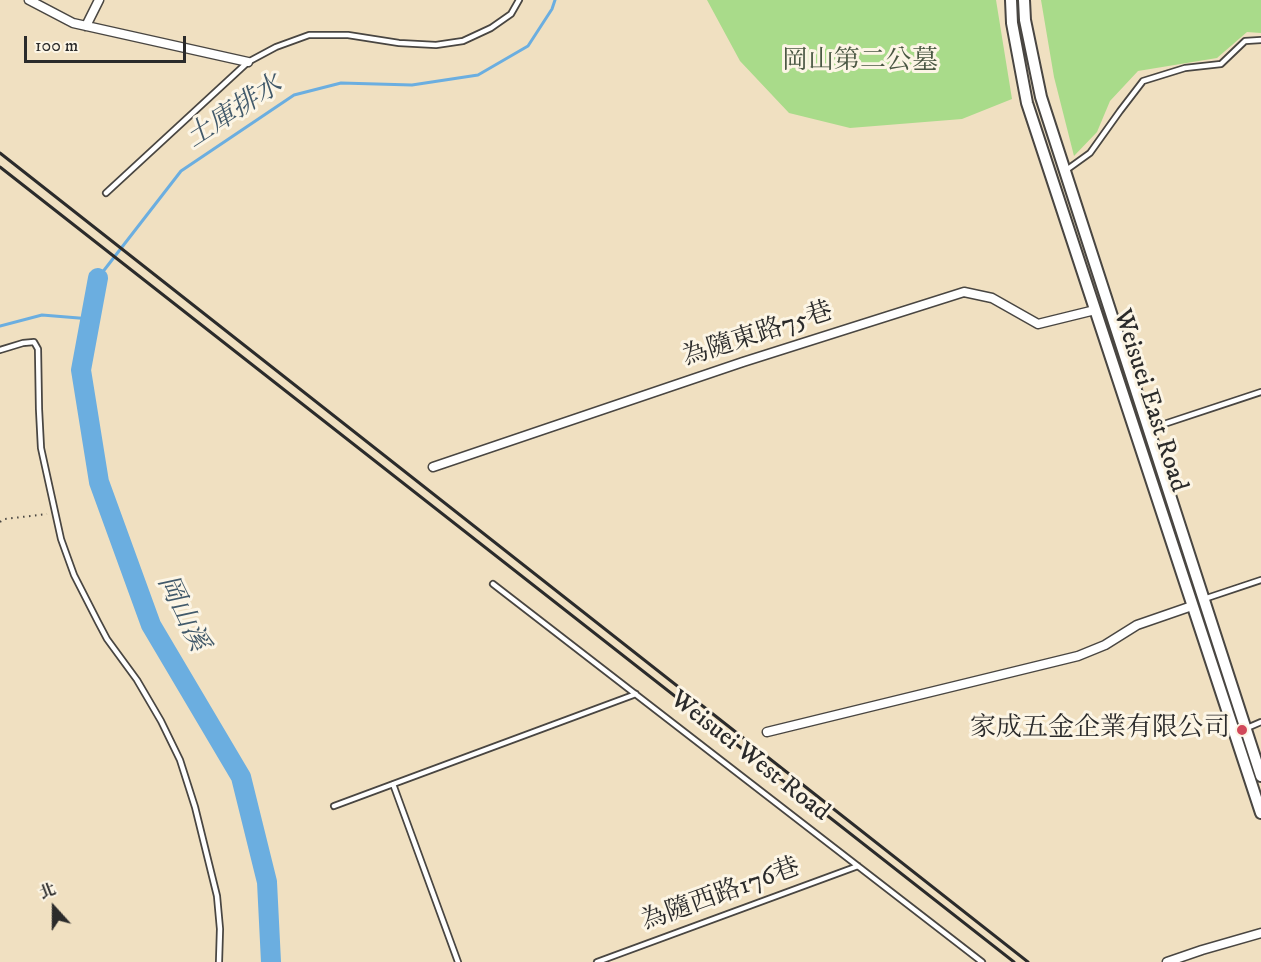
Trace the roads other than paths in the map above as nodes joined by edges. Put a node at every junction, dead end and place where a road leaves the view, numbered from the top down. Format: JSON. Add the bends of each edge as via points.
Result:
{"nodes":[{"id":1,"x":29,"y":0,"type":"edge"},
{"id":2,"x":99,"y":0,"type":"edge"},
{"id":3,"x":519,"y":0,"type":"edge"},
{"id":4,"x":1011,"y":0,"type":"edge"},
{"id":5,"x":1024,"y":0,"type":"edge"},
{"id":6,"x":86,"y":26,"type":"junction"},
{"id":7,"x":1261,"y":40,"type":"edge"},
{"id":8,"x":248,"y":62,"type":"junction"},
{"id":9,"x":1065,"y":171,"type":"junction"},
{"id":10,"x":106,"y":194,"type":"dead end"},
{"id":11,"x":1095,"y":310,"type":"junction"},
{"id":12,"x":0,"y":350,"type":"edge"},
{"id":13,"x":1261,"y":392,"type":"edge"},
{"id":14,"x":1149,"y":429,"type":"junction"},
{"id":15,"x":433,"y":467,"type":"dead end"},
{"id":16,"x":1261,"y":580,"type":"edge"},
{"id":17,"x":493,"y":584,"type":"dead end"},
{"id":18,"x":1204,"y":599,"type":"junction"},
{"id":19,"x":1192,"y":606,"type":"junction"},
{"id":20,"x":636,"y":694,"type":"junction"},
{"id":21,"x":1261,"y":722,"type":"edge"},
{"id":22,"x":1246,"y":728,"type":"junction"},
{"id":23,"x":767,"y":732,"type":"dead end"},
{"id":24,"x":1258,"y":754,"type":"edge"},
{"id":25,"x":1261,"y":776,"type":"edge"},
{"id":26,"x":393,"y":784,"type":"junction"},
{"id":27,"x":334,"y":806,"type":"dead end"},
{"id":28,"x":1261,"y":813,"type":"edge"},
{"id":29,"x":858,"y":866,"type":"junction"},
{"id":30,"x":1261,"y":933,"type":"edge"},
{"id":31,"x":219,"y":962,"type":"edge"},
{"id":32,"x":458,"y":962,"type":"edge"},
{"id":33,"x":597,"y":962,"type":"edge"},
{"id":34,"x":982,"y":962,"type":"edge"},
{"id":35,"x":1167,"y":962,"type":"edge"}],
"edges":[{"from":1,"to":6,"type":"street"},
{"from":2,"to":6,"type":"street"},
{"from":3,"to":8,"type":"lane","via":[[511,14],[463,40],[436,45],[348,34],[309,35]]},
{"from":4,"to":11,"type":"street","name":"Weisuei East Road","via":[[1027,103]]},
{"from":5,"to":9,"type":"street","name":"Weisuei East Road","via":[[1041,97]]},
{"from":6,"to":8,"type":"street"},
{"from":7,"to":9,"type":"lane","via":[[1245,40],[1221,64],[1185,68],[1143,81],[1090,153]]},
{"from":8,"to":10,"type":"lane"},
{"from":9,"to":14,"type":"street","name":"Weisuei East Road"},
{"from":11,"to":15,"type":"street","name":"為隨東路75巷","via":[[1038,324],[992,298],[964,292]]},
{"from":11,"to":19,"type":"street","name":"Weisuei East Road"},
{"from":12,"to":31,"type":"lane","via":[[34,342],[38,349],[41,448],[61,539],[74,575],[107,639],[137,680],[180,760],[217,896]]},
{"from":13,"to":14,"type":"lane"},
{"from":14,"to":18,"type":"street","name":"Weisuei East Road"},
{"from":16,"to":18,"type":"lane"},
{"from":17,"to":20,"type":"lane","name":"Weisuei West Road"},
{"from":18,"to":22,"type":"street","name":"Weisuei East Road"},
{"from":19,"to":23,"type":"street","via":[[1137,625],[1078,656]]},
{"from":19,"to":28,"type":"street","name":"Weisuei East Road"},
{"from":20,"to":26,"type":"lane"},
{"from":20,"to":29,"type":"lane","name":"Weisuei West Road"},
{"from":21,"to":22,"type":"lane"},
{"from":22,"to":24,"type":"street","name":"Weisuei East Road"},
{"from":24,"to":25,"type":"street","name":"Weisuei East Road"},
{"from":26,"to":27,"type":"lane"},
{"from":26,"to":32,"type":"lane"},
{"from":29,"to":33,"type":"lane","name":"為隨西路176巷"},
{"from":29,"to":34,"type":"lane","name":"Weisuei West Road"},
{"from":30,"to":35,"type":"street"}]}
